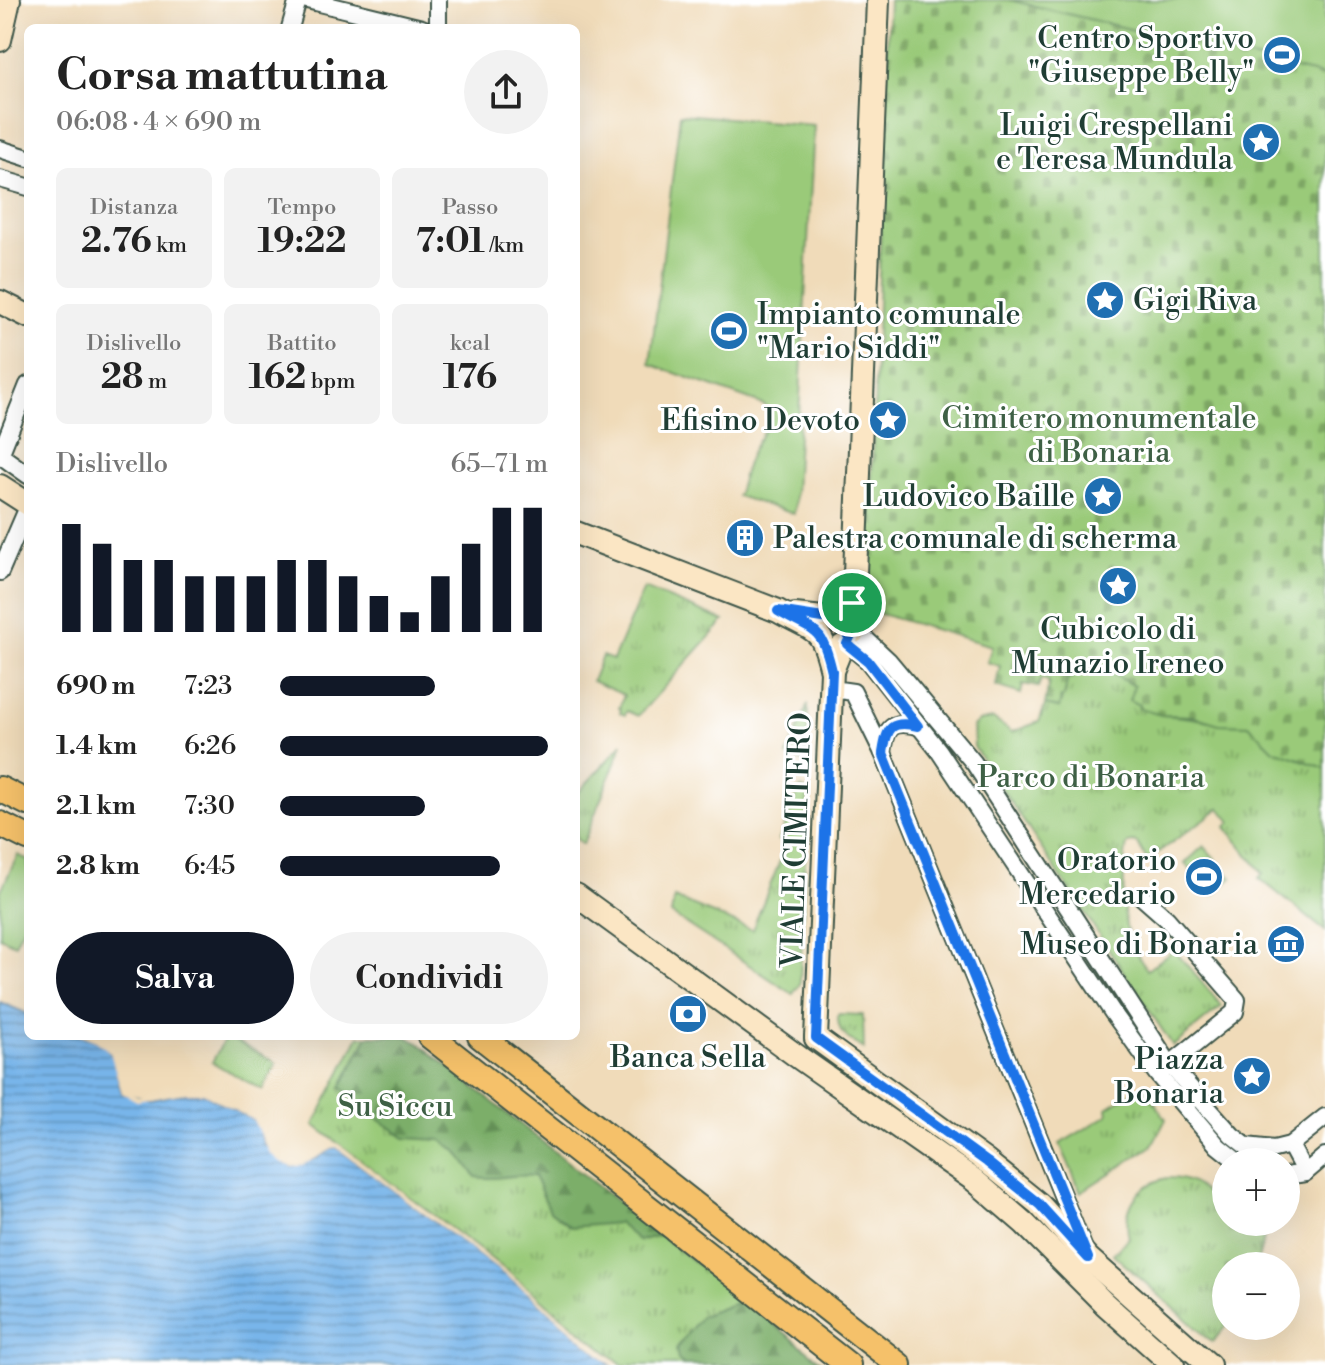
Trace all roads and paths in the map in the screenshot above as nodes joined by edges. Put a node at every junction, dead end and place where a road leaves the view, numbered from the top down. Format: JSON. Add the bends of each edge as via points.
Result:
{"nodes":[{"id":1,"x":9,"y":0,"type":"edge"},
{"id":2,"x":298,"y":0,"type":"edge"},
{"id":3,"x":307,"y":0,"type":"edge"},
{"id":4,"x":438,"y":0,"type":"edge"},
{"id":5,"x":878,"y":0,"type":"edge"},
{"id":6,"x":291,"y":24,"type":"edge"},
{"id":7,"x":406,"y":24,"type":"edge"},
{"id":8,"x":438,"y":24,"type":"edge"},
{"id":9,"x":0,"y":40,"type":"edge"},
{"id":10,"x":0,"y":149,"type":"edge"},
{"id":11,"x":24,"y":157,"type":"edge"},
{"id":12,"x":0,"y":179,"type":"edge"},
{"id":13,"x":24,"y":186,"type":"edge"},
{"id":14,"x":0,"y":302,"type":"edge"},
{"id":15,"x":0,"y":313,"type":"edge"},
{"id":16,"x":24,"y":314,"type":"edge"},
{"id":17,"x":24,"y":322,"type":"edge"},
{"id":18,"x":24,"y":395,"type":"edge"},
{"id":19,"x":0,"y":455,"type":"edge"},
{"id":20,"x":24,"y":472,"type":"edge"},
{"id":21,"x":0,"y":486,"type":"edge"},
{"id":22,"x":24,"y":503,"type":"edge"},
{"id":23,"x":24,"y":515,"type":"edge"},
{"id":24,"x":580,"y":535,"type":"edge"},
{"id":25,"x":0,"y":572,"type":"edge"},
{"id":26,"x":840,"y":628,"type":"junction"},
{"id":27,"x":832,"y":680,"type":"junction"},
{"id":28,"x":918,"y":726,"type":"junction"},
{"id":29,"x":883,"y":753,"type":"junction"},
{"id":30,"x":0,"y":789,"type":"edge"},
{"id":31,"x":24,"y":801,"type":"edge"},
{"id":32,"x":0,"y":824,"type":"edge"},
{"id":33,"x":24,"y":836,"type":"edge"},
{"id":34,"x":1142,"y":897,"type":"dead end"},
{"id":35,"x":580,"y":898,"type":"edge"},
{"id":36,"x":816,"y":1038,"type":"junction"},
{"id":37,"x":435,"y":1040,"type":"edge"},
{"id":38,"x":485,"y":1040,"type":"edge"},
{"id":39,"x":801,"y":1059,"type":"junction"},
{"id":40,"x":1164,"y":1070,"type":"junction"},
{"id":41,"x":1325,"y":1117,"type":"edge"},
{"id":42,"x":1290,"y":1145,"type":"junction"},
{"id":43,"x":1220,"y":1148,"type":"edge"},
{"id":44,"x":1325,"y":1156,"type":"edge"},
{"id":45,"x":1305,"y":1173,"type":"junction"},
{"id":46,"x":1300,"y":1174,"type":"edge"},
{"id":47,"x":1088,"y":1258,"type":"junction"},
{"id":48,"x":848,"y":1365,"type":"edge"},
{"id":49,"x":899,"y":1365,"type":"edge"},
{"id":50,"x":1173,"y":1365,"type":"edge"},
{"id":51,"x":1209,"y":1365,"type":"edge"}],
"edges":[{"from":1,"to":9,"type":"main road"},
{"from":2,"to":6,"type":"street"},
{"from":3,"to":7,"type":"street"},
{"from":4,"to":8,"type":"street"},
{"from":5,"to":26,"type":"main road"},
{"from":10,"to":11,"type":"street"},
{"from":12,"to":13,"type":"street"},
{"from":14,"to":16,"type":"main road"},
{"from":15,"to":17,"type":"main road"},
{"from":18,"to":19,"type":"street"},
{"from":19,"to":20,"type":"street"},
{"from":21,"to":22,"type":"main road"},
{"from":23,"to":25,"type":"street"},
{"from":24,"to":26,"type":"main road","via":[[778,611]]},
{"from":26,"to":27,"type":"main road","name":"VIALE CIMITERO"},
{"from":26,"to":28,"type":"street"},
{"from":26,"to":40,"type":"street","via":[[888,660],[974,763]]},
{"from":27,"to":29,"type":"street","via":[[853,692]]},
{"from":27,"to":36,"type":"main road","name":"VIALE CIMITERO"},
{"from":28,"to":29,"type":"street","via":[[894,725],[885,736]]},
{"from":28,"to":40,"type":"street","via":[[1113,1013]]},
{"from":29,"to":47,"type":"street"},
{"from":30,"to":31,"type":"main road"},
{"from":32,"to":33,"type":"main road"},
{"from":34,"to":40,"type":"street","via":[[1237,1000],[1235,1012]]},
{"from":35,"to":39,"type":"main road"},
{"from":36,"to":39,"type":"main road"},
{"from":36,"to":47,"type":"main road","via":[[1039,1204]]},
{"from":37,"to":48,"type":"main road"},
{"from":38,"to":49,"type":"main road"},
{"from":39,"to":50,"type":"main road","via":[[974,1180]]},
{"from":40,"to":42,"type":"street","via":[[1246,1146]]},
{"from":40,"to":43,"type":"street"},
{"from":41,"to":42,"type":"street"},
{"from":42,"to":45,"type":"street"},
{"from":44,"to":45,"type":"street"},
{"from":45,"to":46,"type":"street"},
{"from":47,"to":51,"type":"main road"}]}
